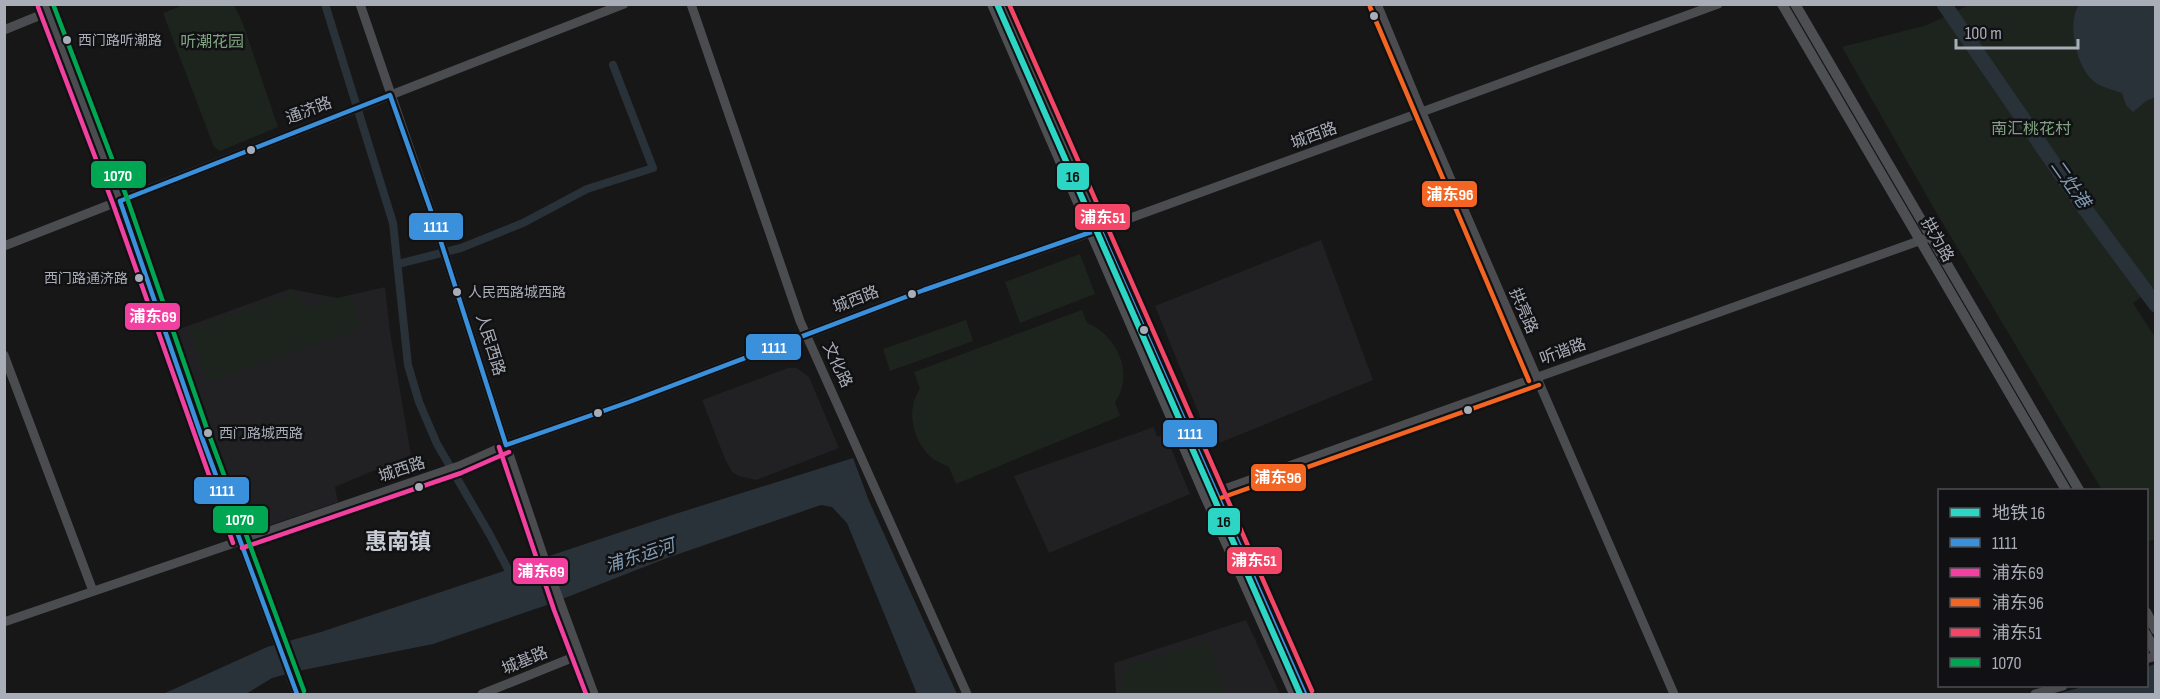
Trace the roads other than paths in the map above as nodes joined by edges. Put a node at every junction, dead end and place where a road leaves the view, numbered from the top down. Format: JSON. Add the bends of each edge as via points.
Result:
{"nodes":[{"id":1,"x":360,"y":4,"type":"edge"},
{"id":2,"x":624,"y":4,"type":"edge"},
{"id":3,"x":691,"y":4,"type":"edge"},
{"id":4,"x":992,"y":4,"type":"edge"},
{"id":5,"x":1001,"y":4,"type":"edge"},
{"id":6,"x":1377,"y":4,"type":"edge"},
{"id":7,"x":1718,"y":4,"type":"edge"},
{"id":8,"x":1782,"y":4,"type":"edge"},
{"id":9,"x":1795,"y":4,"type":"edge"},
{"id":10,"x":47,"y":8,"type":"edge"},
{"id":11,"x":4,"y":30,"type":"edge"},
{"id":12,"x":390,"y":95,"type":"junction"},
{"id":13,"x":1422,"y":113,"type":"junction"},
{"id":14,"x":120,"y":201,"type":"junction"},
{"id":15,"x":1096,"y":230,"type":"junction"},
{"id":16,"x":1925,"y":239,"type":"junction"},
{"id":17,"x":4,"y":246,"type":"edge"},
{"id":18,"x":806,"y":335,"type":"junction"},
{"id":19,"x":4,"y":355,"type":"edge"},
{"id":20,"x":1536,"y":378,"type":"junction"},
{"id":21,"x":506,"y":446,"type":"junction"},
{"id":22,"x":2065,"y":489,"type":"edge"},
{"id":23,"x":2078,"y":489,"type":"edge"},
{"id":24,"x":1216,"y":492,"type":"junction"},
{"id":25,"x":1205,"y":496,"type":"junction"},
{"id":26,"x":240,"y":541,"type":"junction"},
{"id":27,"x":93,"y":591,"type":"junction"},
{"id":28,"x":2148,"y":616,"type":"edge"},
{"id":29,"x":4,"y":622,"type":"edge"},
{"id":30,"x":2156,"y":630,"type":"edge"},
{"id":31,"x":2148,"y":638,"type":"edge"},
{"id":32,"x":579,"y":655,"type":"junction"},
{"id":33,"x":2156,"y":655,"type":"edge"},
{"id":34,"x":2053,"y":687,"type":"edge"},
{"id":35,"x":297,"y":694,"type":"edge"},
{"id":36,"x":482,"y":694,"type":"edge"},
{"id":37,"x":594,"y":694,"type":"edge"},
{"id":38,"x":968,"y":694,"type":"edge"},
{"id":39,"x":1294,"y":694,"type":"edge"},
{"id":40,"x":1305,"y":694,"type":"edge"},
{"id":41,"x":1674,"y":694,"type":"edge"},
{"id":42,"x":2035,"y":694,"type":"edge"}],
"edges":[{"from":1,"to":12,"type":"street","name":"人民西路"},
{"from":2,"to":12,"type":"street","name":"通济路"},
{"from":3,"to":18,"type":"street","name":"文化路"},
{"from":4,"to":15,"type":"main road"},
{"from":5,"to":15,"type":"main road"},
{"from":6,"to":13,"type":"street","name":"拱亮路"},
{"from":7,"to":13,"type":"street","name":"城西路"},
{"from":8,"to":16,"type":"main road","name":"拱为路"},
{"from":9,"to":16,"type":"main road","name":"拱为路"},
{"from":10,"to":11,"type":"street"},
{"from":10,"to":14,"type":"street"},
{"from":12,"to":14,"type":"street","name":"通济路"},
{"from":12,"to":21,"type":"street","name":"人民西路"},
{"from":13,"to":15,"type":"street","name":"城西路"},
{"from":13,"to":20,"type":"street","name":"拱亮路"},
{"from":14,"to":17,"type":"street","name":"通济路"},
{"from":14,"to":26,"type":"street"},
{"from":15,"to":18,"type":"street","name":"城西路"},
{"from":15,"to":24,"type":"main road"},
{"from":15,"to":25,"type":"main road"},
{"from":16,"to":20,"type":"street","name":"听谐路"},
{"from":16,"to":22,"type":"main road","name":"拱为路"},
{"from":16,"to":23,"type":"main road","name":"拱为路"},
{"from":18,"to":21,"type":"street","name":"城西路"},
{"from":18,"to":38,"type":"street","name":"文化路"},
{"from":19,"to":27,"type":"street"},
{"from":20,"to":24,"type":"street","name":"听谐路"},
{"from":20,"to":41,"type":"street","name":"拱亮路"},
{"from":21,"to":26,"type":"street","name":"城西路","via":[[448,470]]},
{"from":21,"to":32,"type":"street","name":"人民西路"},
{"from":24,"to":25,"type":"street","name":"听谐路"},
{"from":24,"to":40,"type":"main road"},
{"from":25,"to":39,"type":"main road"},
{"from":26,"to":27,"type":"street","name":"城西路"},
{"from":26,"to":35,"type":"street"},
{"from":27,"to":29,"type":"street","name":"城西路"},
{"from":28,"to":30,"type":"main road"},
{"from":31,"to":33,"type":"main road"},
{"from":32,"to":36,"type":"street","name":"城基路"},
{"from":32,"to":37,"type":"street","name":"人民西路"},
{"from":34,"to":42,"type":"street"}]}
